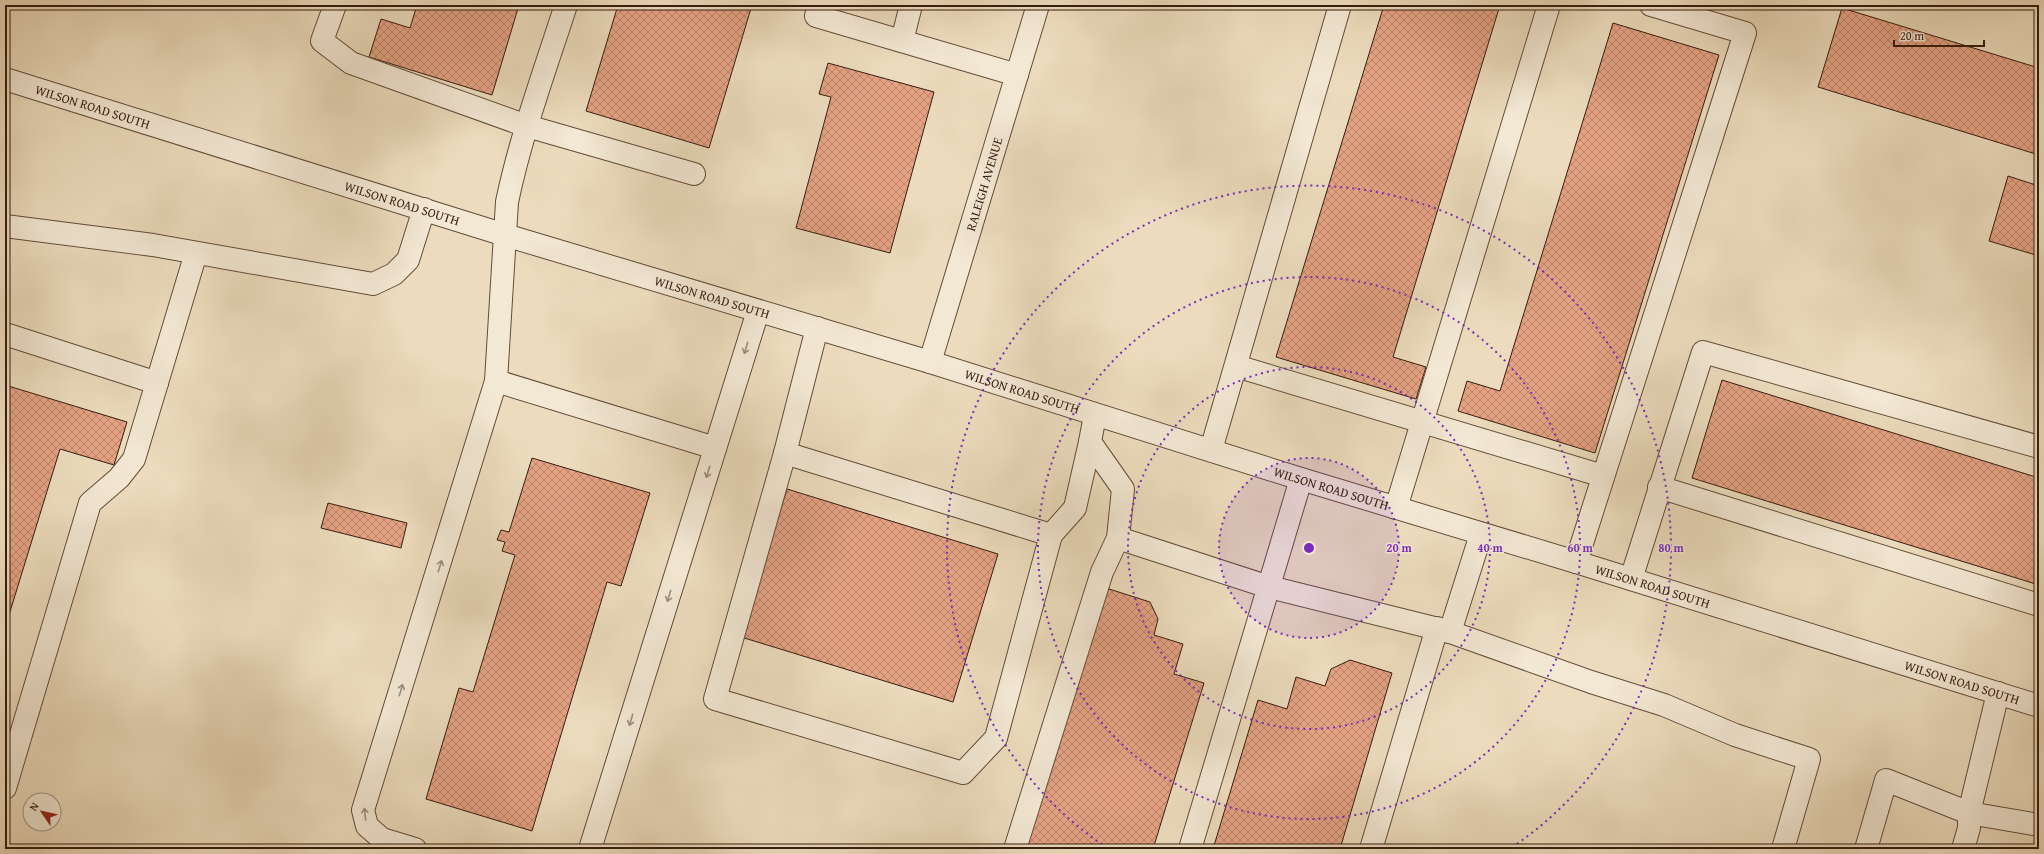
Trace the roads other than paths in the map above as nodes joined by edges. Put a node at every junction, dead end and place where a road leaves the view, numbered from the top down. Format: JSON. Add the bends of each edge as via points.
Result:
{"nodes":[{"id":1,"x":335,"y":5,"type":"edge"},
{"id":2,"x":566,"y":5,"type":"edge"},
{"id":3,"x":819,"y":5,"type":"edge"},
{"id":4,"x":912,"y":5,"type":"edge"},
{"id":5,"x":1038,"y":5,"type":"edge"},
{"id":6,"x":1340,"y":5,"type":"edge"},
{"id":7,"x":1549,"y":5,"type":"edge"},
{"id":8,"x":1651,"y":5,"type":"edge"},
{"id":9,"x":902,"y":41,"type":"junction"},
{"id":10,"x":1017,"y":75,"type":"junction"},
{"id":11,"x":5,"y":79,"type":"edge"},
{"id":12,"x":527,"y":126,"type":"junction"},
{"id":13,"x":694,"y":174,"type":"dead end"},
{"id":14,"x":424,"y":209,"type":"junction"},
{"id":15,"x":5,"y":226,"type":"edge"},
{"id":16,"x":505,"y":235,"type":"junction"},
{"id":17,"x":196,"y":253,"type":"junction"},
{"id":18,"x":758,"y":311,"type":"junction"},
{"id":19,"x":817,"y":328,"type":"junction"},
{"id":20,"x":5,"y":334,"type":"edge"},
{"id":21,"x":930,"y":362,"type":"junction"},
{"id":22,"x":1236,"y":366,"type":"junction"},
{"id":23,"x":496,"y":381,"type":"junction"},
{"id":24,"x":157,"y":383,"type":"junction"},
{"id":25,"x":1095,"y":415,"type":"junction"},
{"id":26,"x":1423,"y":422,"type":"junction"},
{"id":27,"x":1090,"y":442,"type":"junction"},
{"id":28,"x":2039,"y":447,"type":"edge"},
{"id":29,"x":715,"y":448,"type":"junction"},
{"id":30,"x":1210,"y":450,"type":"junction"},
{"id":31,"x":785,"y":453,"type":"junction"},
{"id":32,"x":1603,"y":476,"type":"junction"},
{"id":33,"x":1301,"y":480,"type":"junction"},
{"id":34,"x":1659,"y":487,"type":"junction"},
{"id":35,"x":1396,"y":508,"type":"junction"},
{"id":36,"x":1481,"y":534,"type":"junction"},
{"id":37,"x":1050,"y":535,"type":"junction"},
{"id":38,"x":1118,"y":538,"type":"junction"},
{"id":39,"x":1576,"y":562,"type":"junction"},
{"id":40,"x":1631,"y":579,"type":"junction"},
{"id":41,"x":1269,"y":588,"type":"junction"},
{"id":42,"x":2039,"y":605,"type":"edge"},
{"id":43,"x":1443,"y":630,"type":"junction"},
{"id":44,"x":1998,"y":693,"type":"junction"},
{"id":45,"x":2039,"y":706,"type":"edge"},
{"id":46,"x":5,"y":788,"type":"edge"},
{"id":47,"x":1969,"y":813,"type":"junction"},
{"id":48,"x":2039,"y":825,"type":"edge"},
{"id":49,"x":415,"y":849,"type":"edge"},
{"id":50,"x":590,"y":849,"type":"edge"},
{"id":51,"x":1015,"y":849,"type":"edge"},
{"id":52,"x":1190,"y":849,"type":"edge"},
{"id":53,"x":1371,"y":849,"type":"edge"},
{"id":54,"x":1783,"y":849,"type":"edge"},
{"id":55,"x":1866,"y":849,"type":"edge"},
{"id":56,"x":1963,"y":849,"type":"edge"}],
"edges":[{"from":1,"to":12,"type":"street","via":[[322,42],[351,63]]},
{"from":2,"to":12,"type":"street"},
{"from":3,"to":9,"type":"street","via":[[816,16]]},
{"from":4,"to":9,"type":"street"},
{"from":5,"to":10,"type":"street","name":"RALEIGH AVENUE"},
{"from":6,"to":22,"type":"street"},
{"from":7,"to":26,"type":"street"},
{"from":8,"to":32,"type":"street","via":[[1745,33]]},
{"from":9,"to":10,"type":"street"},
{"from":10,"to":21,"type":"street","name":"RALEIGH AVENUE"},
{"from":11,"to":14,"type":"street","name":"WILSON ROAD SOUTH"},
{"from":12,"to":13,"type":"street"},
{"from":12,"to":16,"type":"street","via":[[512,177]]},
{"from":14,"to":16,"type":"street","name":"WILSON ROAD SOUTH"},
{"from":14,"to":17,"type":"street","via":[[408,260],[394,274],[373,284]]},
{"from":15,"to":17,"type":"street"},
{"from":16,"to":18,"type":"street","name":"WILSON ROAD SOUTH"},
{"from":16,"to":23,"type":"street"},
{"from":17,"to":24,"type":"street"},
{"from":18,"to":19,"type":"street","name":"WILSON ROAD SOUTH"},
{"from":18,"to":29,"type":"street","one_way":true},
{"from":19,"to":21,"type":"street","name":"WILSON ROAD SOUTH"},
{"from":19,"to":31,"type":"street"},
{"from":20,"to":24,"type":"street"},
{"from":21,"to":25,"type":"street","name":"WILSON ROAD SOUTH"},
{"from":22,"to":26,"type":"street"},
{"from":22,"to":30,"type":"street"},
{"from":23,"to":29,"type":"street"},
{"from":49,"to":23,"type":"street","one_way":true,"via":[[382,839],[367,826],[363,810]]},
{"from":24,"to":46,"type":"street","via":[[134,459],[120,478],[90,503]]},
{"from":25,"to":27,"type":"street"},
{"from":25,"to":30,"type":"street","name":"WILSON ROAD SOUTH"},
{"from":26,"to":32,"type":"street"},
{"from":26,"to":35,"type":"street"},
{"from":27,"to":37,"type":"street","via":[[1075,508]]},
{"from":27,"to":38,"type":"street","via":[[1123,489]]},
{"from":28,"to":34,"type":"street","via":[[1703,352]]},
{"from":29,"to":50,"type":"street","one_way":true},
{"from":30,"to":33,"type":"street","name":"WILSON ROAD SOUTH"},
{"from":31,"to":37,"type":"street"},
{"from":31,"to":37,"type":"street","via":[[715,699],[963,773],[996,738]]},
{"from":32,"to":39,"type":"street"},
{"from":33,"to":35,"type":"street","name":"WILSON ROAD SOUTH"},
{"from":33,"to":41,"type":"street"},
{"from":34,"to":40,"type":"street"},
{"from":34,"to":42,"type":"street"},
{"from":35,"to":36,"type":"street","name":"WILSON ROAD SOUTH"},
{"from":36,"to":39,"type":"street","name":"WILSON ROAD SOUTH"},
{"from":36,"to":43,"type":"street"},
{"from":38,"to":41,"type":"street"},
{"from":38,"to":51,"type":"street","via":[[1102,572]]},
{"from":39,"to":40,"type":"street","name":"WILSON ROAD SOUTH"},
{"from":40,"to":44,"type":"street","name":"WILSON ROAD SOUTH"},
{"from":41,"to":43,"type":"street"},
{"from":41,"to":52,"type":"street"},
{"from":43,"to":53,"type":"street"},
{"from":43,"to":54,"type":"street","via":[[1664,705],[1735,735],[1810,759]]},
{"from":44,"to":45,"type":"street","name":"WILSON ROAD SOUTH"},
{"from":44,"to":47,"type":"street"},
{"from":47,"to":48,"type":"street"},
{"from":47,"to":55,"type":"street","via":[[1886,780]]},
{"from":47,"to":56,"type":"street","via":[[1969,828]]}]}
